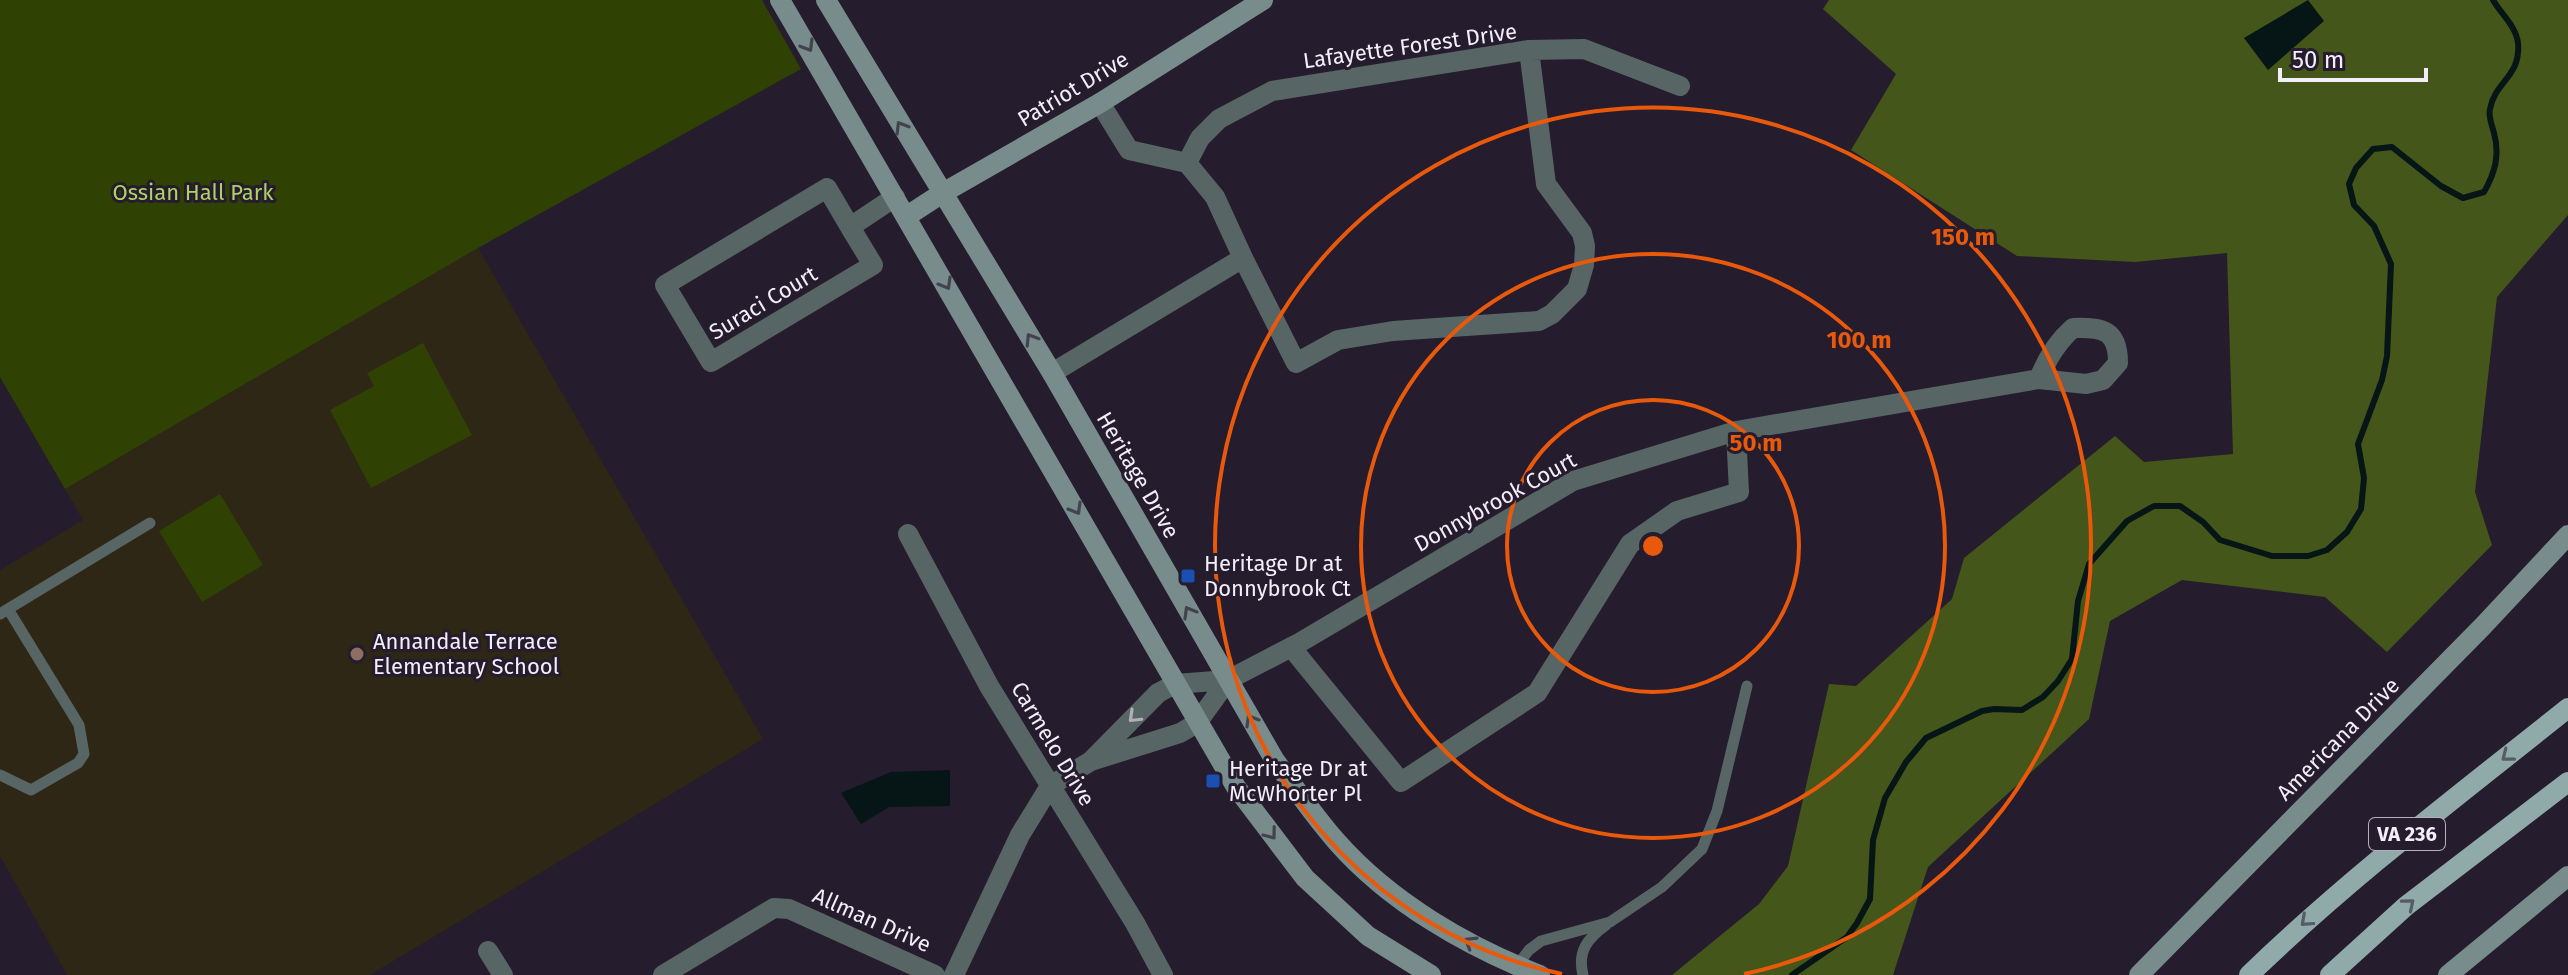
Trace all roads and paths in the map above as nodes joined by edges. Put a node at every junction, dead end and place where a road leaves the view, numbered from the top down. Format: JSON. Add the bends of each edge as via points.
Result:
{"nodes":[{"id":1,"x":780,"y":0,"type":"edge"},
{"id":2,"x":826,"y":0,"type":"edge"},
{"id":3,"x":1263,"y":0,"type":"edge"},
{"id":4,"x":1529,"y":50,"type":"junction"},
{"id":5,"x":1680,"y":86,"type":"dead end"},
{"id":6,"x":1100,"y":103,"type":"junction"},
{"id":7,"x":1187,"y":163,"type":"junction"},
{"id":8,"x":941,"y":194,"type":"junction"},
{"id":9,"x":895,"y":197,"type":"junction"},
{"id":10,"x":907,"y":216,"type":"junction"},
{"id":11,"x":850,"y":227,"type":"junction"},
{"id":12,"x":1243,"y":258,"type":"junction"},
{"id":13,"x":1052,"y":373,"type":"junction"},
{"id":14,"x":2039,"y":379,"type":"dead end"},
{"id":15,"x":1736,"y":431,"type":"junction"},
{"id":16,"x":150,"y":523,"type":"dead end"},
{"id":17,"x":908,"y":534,"type":"dead end"},
{"id":18,"x":2568,"y":535,"type":"edge"},
{"id":19,"x":4,"y":611,"type":"edge"},
{"id":20,"x":1291,"y":647,"type":"junction"},
{"id":21,"x":1228,"y":680,"type":"junction"},
{"id":22,"x":1175,"y":684,"type":"junction"},
{"id":23,"x":1747,"y":686,"type":"dead end"},
{"id":24,"x":2568,"y":708,"type":"edge"},
{"id":25,"x":1197,"y":723,"type":"junction"},
{"id":26,"x":1091,"y":761,"type":"junction"},
{"id":27,"x":0,"y":775,"type":"edge"},
{"id":28,"x":2568,"y":782,"type":"edge"},
{"id":29,"x":1050,"y":786,"type":"junction"},
{"id":30,"x":2568,"y":876,"type":"edge"},
{"id":31,"x":1610,"y":922,"type":"junction"},
{"id":32,"x":488,"y":951,"type":"dead end"},
{"id":33,"x":1516,"y":970,"type":"edge"},
{"id":34,"x":2454,"y":973,"type":"edge"},
{"id":35,"x":503,"y":975,"type":"edge"},
{"id":36,"x":663,"y":975,"type":"edge"},
{"id":37,"x":935,"y":975,"type":"edge"},
{"id":38,"x":954,"y":975,"type":"edge"},
{"id":39,"x":1163,"y":975,"type":"edge"},
{"id":40,"x":1431,"y":975,"type":"edge"},
{"id":41,"x":1540,"y":975,"type":"edge"},
{"id":42,"x":1583,"y":975,"type":"edge"},
{"id":43,"x":2139,"y":975,"type":"edge"},
{"id":44,"x":2249,"y":975,"type":"edge"},
{"id":45,"x":2330,"y":975,"type":"edge"}],
"edges":[{"from":1,"to":9,"type":"street","one_way":true},
{"from":8,"to":2,"type":"street","name":"Heritage Drive","one_way":true},
{"from":3,"to":6,"type":"street","name":"Patriot Drive"},
{"from":4,"to":5,"type":"street","via":[[1584,49]]},
{"from":4,"to":7,"type":"street","name":"Lafayette Forest Drive","via":[[1272,91],[1219,119],[1200,138]]},
{"from":4,"to":12,"type":"street","name":"Lafayette Forest Drive","via":[[1546,184],[1582,233],[1585,246],[1577,289],[1552,314],[1539,321],[1338,340],[1296,363]]},
{"from":6,"to":7,"type":"street","via":[[1129,150]]},
{"from":6,"to":8,"type":"street","name":"Patriot Drive"},
{"from":7,"to":12,"type":"street","name":"Lafayette Forest Drive","via":[[1215,197]]},
{"from":8,"to":10,"type":"street","name":"Patriot Drive"},
{"from":13,"to":8,"type":"street","name":"Heritage Drive","one_way":true},
{"from":9,"to":10,"type":"street"},
{"from":9,"to":11,"type":"street"},
{"from":10,"to":22,"type":"street","one_way":true},
{"from":11,"to":11,"type":"street","name":"Suraci Court","via":[[827,188],[665,285],[711,362],[873,265]]},
{"from":12,"to":13,"type":"street"},
{"from":21,"to":13,"type":"street","name":"Heritage Drive","one_way":true},
{"from":14,"to":15,"type":"street","name":"Donnybrook Court"},
{"from":15,"to":20,"type":"street","name":"Donnybrook Court","via":[[1573,481]]},
{"from":15,"to":20,"type":"street","via":[[1739,492],[1677,511],[1630,544],[1537,693],[1401,782]]},
{"from":16,"to":19,"type":"lane"},
{"from":17,"to":29,"type":"street","name":"Carmelo Drive","via":[[989,686]]},
{"from":18,"to":43,"type":"street","name":"Americana Drive"},
{"from":19,"to":27,"type":"lane","via":[[79,725],[84,754],[78,763],[31,790]]},
{"from":20,"to":21,"type":"street","name":"Donnybrook Court"},
{"from":21,"to":22,"type":"street"},
{"from":21,"to":25,"type":"street"},
{"from":33,"to":21,"type":"street","name":"Heritage Drive","one_way":true,"via":[[1394,895],[1337,843],[1274,759]]},
{"from":22,"to":25,"type":"street"},
{"from":22,"to":26,"type":"street","one_way":true,"via":[[1158,693]]},
{"from":23,"to":31,"type":"lane","via":[[1717,811],[1702,849],[1662,887]]},
{"from":24,"to":44,"type":"main road","number":"VA 236","one_way":true,"via":[[2382,855]]},
{"from":25,"to":26,"type":"street"},
{"from":25,"to":40,"type":"street","one_way":true,"via":[[1236,787],[1305,878],[1368,936]]},
{"from":26,"to":29,"type":"street"},
{"from":45,"to":28,"type":"main road","number":"VA 236","one_way":true,"via":[[2406,906]]},
{"from":29,"to":38,"type":"street","via":[[1020,835]]},
{"from":29,"to":39,"type":"street","name":"Carmelo Drive"},
{"from":30,"to":34,"type":"street"},
{"from":31,"to":33,"type":"lane","via":[[1541,941]]},
{"from":31,"to":42,"type":"lane","via":[[1582,949]]},
{"from":32,"to":35,"type":"street"},
{"from":33,"to":41,"type":"street","name":"Heritage Drive"},
{"from":36,"to":37,"type":"street","name":"Allman Drive","via":[[774,908],[789,909]]}]}
